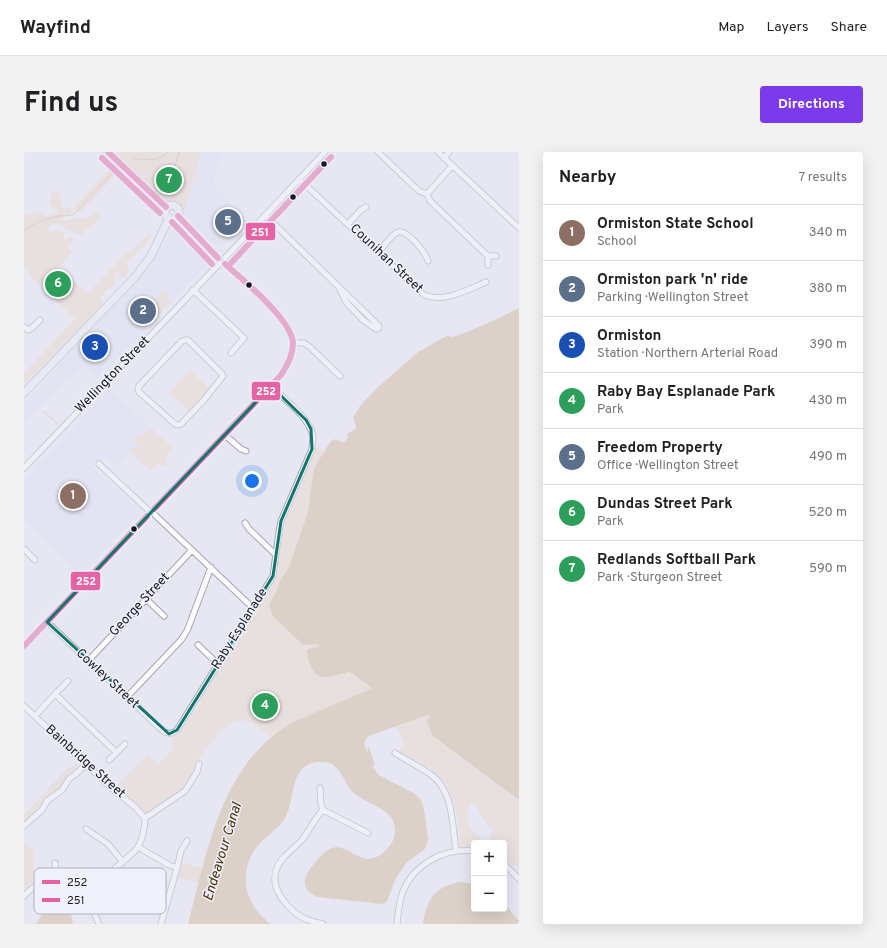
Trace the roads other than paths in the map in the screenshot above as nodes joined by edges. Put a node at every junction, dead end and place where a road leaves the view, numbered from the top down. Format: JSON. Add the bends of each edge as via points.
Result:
{"nodes":[{"id":1,"x":108,"y":152,"type":"edge"},
{"id":2,"x":325,"y":152,"type":"edge"},
{"id":3,"x":378,"y":152,"type":"edge"},
{"id":4,"x":438,"y":152,"type":"edge"},
{"id":5,"x":449,"y":152,"type":"edge"},
{"id":6,"x":444,"y":158,"type":"junction"},
{"id":7,"x":452,"y":166,"type":"junction"},
{"id":8,"x":300,"y":179,"type":"junction"},
{"id":9,"x":427,"y":194,"type":"junction"},
{"id":10,"x":366,"y":207,"type":"dead end"},
{"id":11,"x":166,"y":208,"type":"junction"},
{"id":12,"x":265,"y":215,"type":"junction"},
{"id":13,"x":178,"y":216,"type":"junction"},
{"id":14,"x":169,"y":218,"type":"junction"},
{"id":15,"x":348,"y":224,"type":"junction"},
{"id":16,"x":519,"y":228,"type":"edge"},
{"id":17,"x":378,"y":252,"type":"junction"},
{"id":18,"x":488,"y":256,"type":"junction"},
{"id":19,"x":496,"y":256,"type":"dead end"},
{"id":20,"x":218,"y":258,"type":"junction"},
{"id":21,"x":225,"y":258,"type":"junction"},
{"id":22,"x":428,"y":261,"type":"dead end"},
{"id":23,"x":218,"y":264,"type":"junction"},
{"id":24,"x":225,"y":264,"type":"junction"},
{"id":25,"x":488,"y":265,"type":"dead end"},
{"id":26,"x":486,"y":282,"type":"dead end"},
{"id":27,"x":338,"y":286,"type":"junction"},
{"id":28,"x":193,"y":290,"type":"junction"},
{"id":29,"x":40,"y":320,"type":"dead end"},
{"id":30,"x":24,"y":327,"type":"edge"},
{"id":31,"x":185,"y":340,"type":"joint"},
{"id":32,"x":293,"y":343,"type":"junction"},
{"id":33,"x":231,"y":353,"type":"dead end"},
{"id":34,"x":340,"y":376,"type":"dead end"},
{"id":35,"x":271,"y":386,"type":"junction"},
{"id":36,"x":24,"y":393,"type":"edge"},
{"id":37,"x":225,"y":435,"type":"junction"},
{"id":38,"x":246,"y":451,"type":"dead end"},
{"id":39,"x":99,"y":464,"type":"dead end"},
{"id":40,"x":24,"y":468,"type":"edge"},
{"id":41,"x":147,"y":510,"type":"junction"},
{"id":42,"x":154,"y":512,"type":"junction"},
{"id":43,"x":147,"y":516,"type":"junction"},
{"id":44,"x":245,"y":523,"type":"dead end"},
{"id":45,"x":192,"y":550,"type":"junction"},
{"id":46,"x":25,"y":552,"type":"edge"},
{"id":47,"x":276,"y":555,"type":"junction"},
{"id":48,"x":35,"y":560,"type":"dead end"},
{"id":49,"x":210,"y":568,"type":"junction"},
{"id":50,"x":146,"y":598,"type":"junction"},
{"id":51,"x":253,"y":608,"type":"junction"},
{"id":52,"x":164,"y":616,"type":"dead end"},
{"id":53,"x":47,"y":622,"type":"junction"},
{"id":54,"x":198,"y":645,"type":"dead end"},
{"id":55,"x":24,"y":646,"type":"edge"},
{"id":56,"x":88,"y":661,"type":"junction"},
{"id":57,"x":218,"y":664,"type":"junction"},
{"id":58,"x":68,"y":681,"type":"dead end"},
{"id":59,"x":55,"y":694,"type":"junction"},
{"id":60,"x":127,"y":697,"type":"junction"},
{"id":61,"x":24,"y":706,"type":"edge"},
{"id":62,"x":35,"y":716,"type":"junction"},
{"id":63,"x":169,"y":734,"type":"joint"},
{"id":64,"x":125,"y":744,"type":"dead end"},
{"id":65,"x":117,"y":752,"type":"junction"},
{"id":66,"x":395,"y":753,"type":"dead end"},
{"id":67,"x":109,"y":760,"type":"dead end"},
{"id":68,"x":86,"y":764,"type":"junction"},
{"id":69,"x":199,"y":764,"type":"dead end"},
{"id":70,"x":320,"y":788,"type":"dead end"},
{"id":71,"x":324,"y":810,"type":"junction"},
{"id":72,"x":145,"y":818,"type":"junction"},
{"id":73,"x":24,"y":826,"type":"edge"},
{"id":74,"x":86,"y":830,"type":"dead end"},
{"id":75,"x":368,"y":833,"type":"dead end"},
{"id":76,"x":187,"y":841,"type":"dead end"},
{"id":77,"x":138,"y":847,"type":"junction"},
{"id":78,"x":456,"y":851,"type":"junction"},
{"id":79,"x":471,"y":851,"type":"edge"},
{"id":80,"x":123,"y":862,"type":"junction"},
{"id":81,"x":55,"y":863,"type":"dead end"},
{"id":82,"x":507,"y":867,"type":"edge"},
{"id":83,"x":55,"y":868,"type":"edge"},
{"id":84,"x":116,"y":868,"type":"edge"},
{"id":85,"x":177,"y":868,"type":"junction"},
{"id":86,"x":519,"y":879,"type":"edge"},
{"id":87,"x":34,"y":887,"type":"edge"},
{"id":88,"x":24,"y":896,"type":"edge"},
{"id":89,"x":166,"y":906,"type":"edge"},
{"id":90,"x":94,"y":914,"type":"edge"},
{"id":91,"x":164,"y":914,"type":"edge"},
{"id":92,"x":99,"y":924,"type":"edge"},
{"id":93,"x":161,"y":924,"type":"edge"},
{"id":94,"x":322,"y":924,"type":"edge"},
{"id":95,"x":397,"y":924,"type":"edge"}],
"edges":[{"from":1,"to":11,"type":"main road"},
{"from":2,"to":8,"type":"street"},
{"from":3,"to":9,"type":"street","via":[[419,191]]},
{"from":4,"to":6,"type":"street"},
{"from":5,"to":6,"type":"street"},
{"from":6,"to":7,"type":"street"},
{"from":7,"to":9,"type":"street"},
{"from":7,"to":16,"type":"street"},
{"from":8,"to":12,"type":"street"},
{"from":8,"to":15,"type":"street","name":"Counihan Street"},
{"from":9,"to":18,"type":"street","via":[[430,202]]},
{"from":10,"to":15,"type":"street"},
{"from":11,"to":13,"type":"main road","via":[[176,206]]},
{"from":11,"to":14,"type":"main road","via":[[165,214]]},
{"from":12,"to":21,"type":"street"},
{"from":12,"to":27,"type":"street"},
{"from":13,"to":14,"type":"main road","via":[[174,219]]},
{"from":13,"to":20,"type":"street"},
{"from":14,"to":36,"type":"main road","via":[[151,256],[135,277]]},
{"from":15,"to":17,"type":"street","name":"Counihan Street"},
{"from":17,"to":22,"type":"street","via":[[396,233],[402,231],[423,250]]},
{"from":17,"to":26,"type":"street","name":"Counihan Street","via":[[430,298],[448,297]]},
{"from":18,"to":19,"type":"street"},
{"from":18,"to":25,"type":"street"},
{"from":20,"to":21,"type":"street"},
{"from":20,"to":23,"type":"street"},
{"from":21,"to":24,"type":"street"},
{"from":23,"to":24,"type":"street"},
{"from":23,"to":28,"type":"street","name":"Wellington Street"},
{"from":24,"to":32,"type":"street","via":[[281,317],[289,328]]},
{"from":27,"to":27,"type":"street","via":[[379,326],[379,328],[376,329],[363,320],[346,302]]},
{"from":28,"to":33,"type":"street","via":[[244,338]]},
{"from":28,"to":40,"type":"street","name":"Wellington Street"},
{"from":29,"to":30,"type":"street","via":[[31,329]]},
{"from":31,"to":31,"type":"street","via":[[188,340],[223,376],[178,426],[138,389],[182,340]]},
{"from":32,"to":34,"type":"street","via":[[304,343],[310,347]]},
{"from":32,"to":35,"type":"street","via":[[288,366]]},
{"from":35,"to":37,"type":"street"},
{"from":35,"to":47,"type":"street","name":"Raby Esplanade","via":[[306,420],[313,438],[312,449],[278,532]]},
{"from":37,"to":38,"type":"street"},
{"from":37,"to":42,"type":"street"},
{"from":39,"to":41,"type":"street"},
{"from":41,"to":42,"type":"street","via":[[150,508]]},
{"from":41,"to":43,"type":"street"},
{"from":42,"to":43,"type":"street","via":[[152,518]]},
{"from":42,"to":45,"type":"street"},
{"from":43,"to":53,"type":"street"},
{"from":44,"to":47,"type":"street"},
{"from":45,"to":49,"type":"street"},
{"from":45,"to":50,"type":"street","name":"George Street"},
{"from":46,"to":48,"type":"street"},
{"from":47,"to":51,"type":"street","name":"Raby Esplanade","via":[[273,576]]},
{"from":49,"to":51,"type":"street"},
{"from":49,"to":60,"type":"street","via":[[187,631]]},
{"from":50,"to":52,"type":"street"},
{"from":50,"to":56,"type":"street","name":"George Street"},
{"from":51,"to":57,"type":"street","name":"Raby Esplanade"},
{"from":53,"to":55,"type":"street"},
{"from":53,"to":56,"type":"street","name":"Cowley Street"},
{"from":54,"to":57,"type":"street"},
{"from":56,"to":60,"type":"street","name":"Cowley Street"},
{"from":57,"to":63,"type":"street","name":"Raby Esplanade","via":[[177,730]]},
{"from":58,"to":59,"type":"street"},
{"from":59,"to":62,"type":"street"},
{"from":59,"to":65,"type":"street"},
{"from":60,"to":63,"type":"street","name":"Cowley Street"},
{"from":61,"to":62,"type":"street","name":"Bainbridge Street"},
{"from":62,"to":68,"type":"street","name":"Bainbridge Street"},
{"from":64,"to":65,"type":"street"},
{"from":65,"to":67,"type":"street"},
{"from":66,"to":78,"type":"street","via":[[431,774],[442,788],[450,804]]},
{"from":68,"to":72,"type":"street","name":"Bainbridge Street"},
{"from":68,"to":73,"type":"street"},
{"from":69,"to":72,"type":"street","via":[[186,791]]},
{"from":70,"to":71,"type":"street"},
{"from":71,"to":75,"type":"street"},
{"from":71,"to":94,"type":"street","via":[[280,863],[274,877],[281,899],[290,909],[307,920]]},
{"from":72,"to":77,"type":"street"},
{"from":74,"to":80,"type":"street","via":[[108,844]]},
{"from":76,"to":85,"type":"street","via":[[181,851]]},
{"from":77,"to":80,"type":"street"},
{"from":77,"to":85,"type":"street"},
{"from":78,"to":79,"type":"street"},
{"from":78,"to":95,"type":"street","via":[[431,860],[413,875],[402,893]]},
{"from":80,"to":84,"type":"street"},
{"from":81,"to":83,"type":"street"},
{"from":82,"to":86,"type":"street"},
{"from":85,"to":89,"type":"street"},
{"from":87,"to":88,"type":"street"},
{"from":90,"to":92,"type":"street"},
{"from":91,"to":93,"type":"street"}]}
